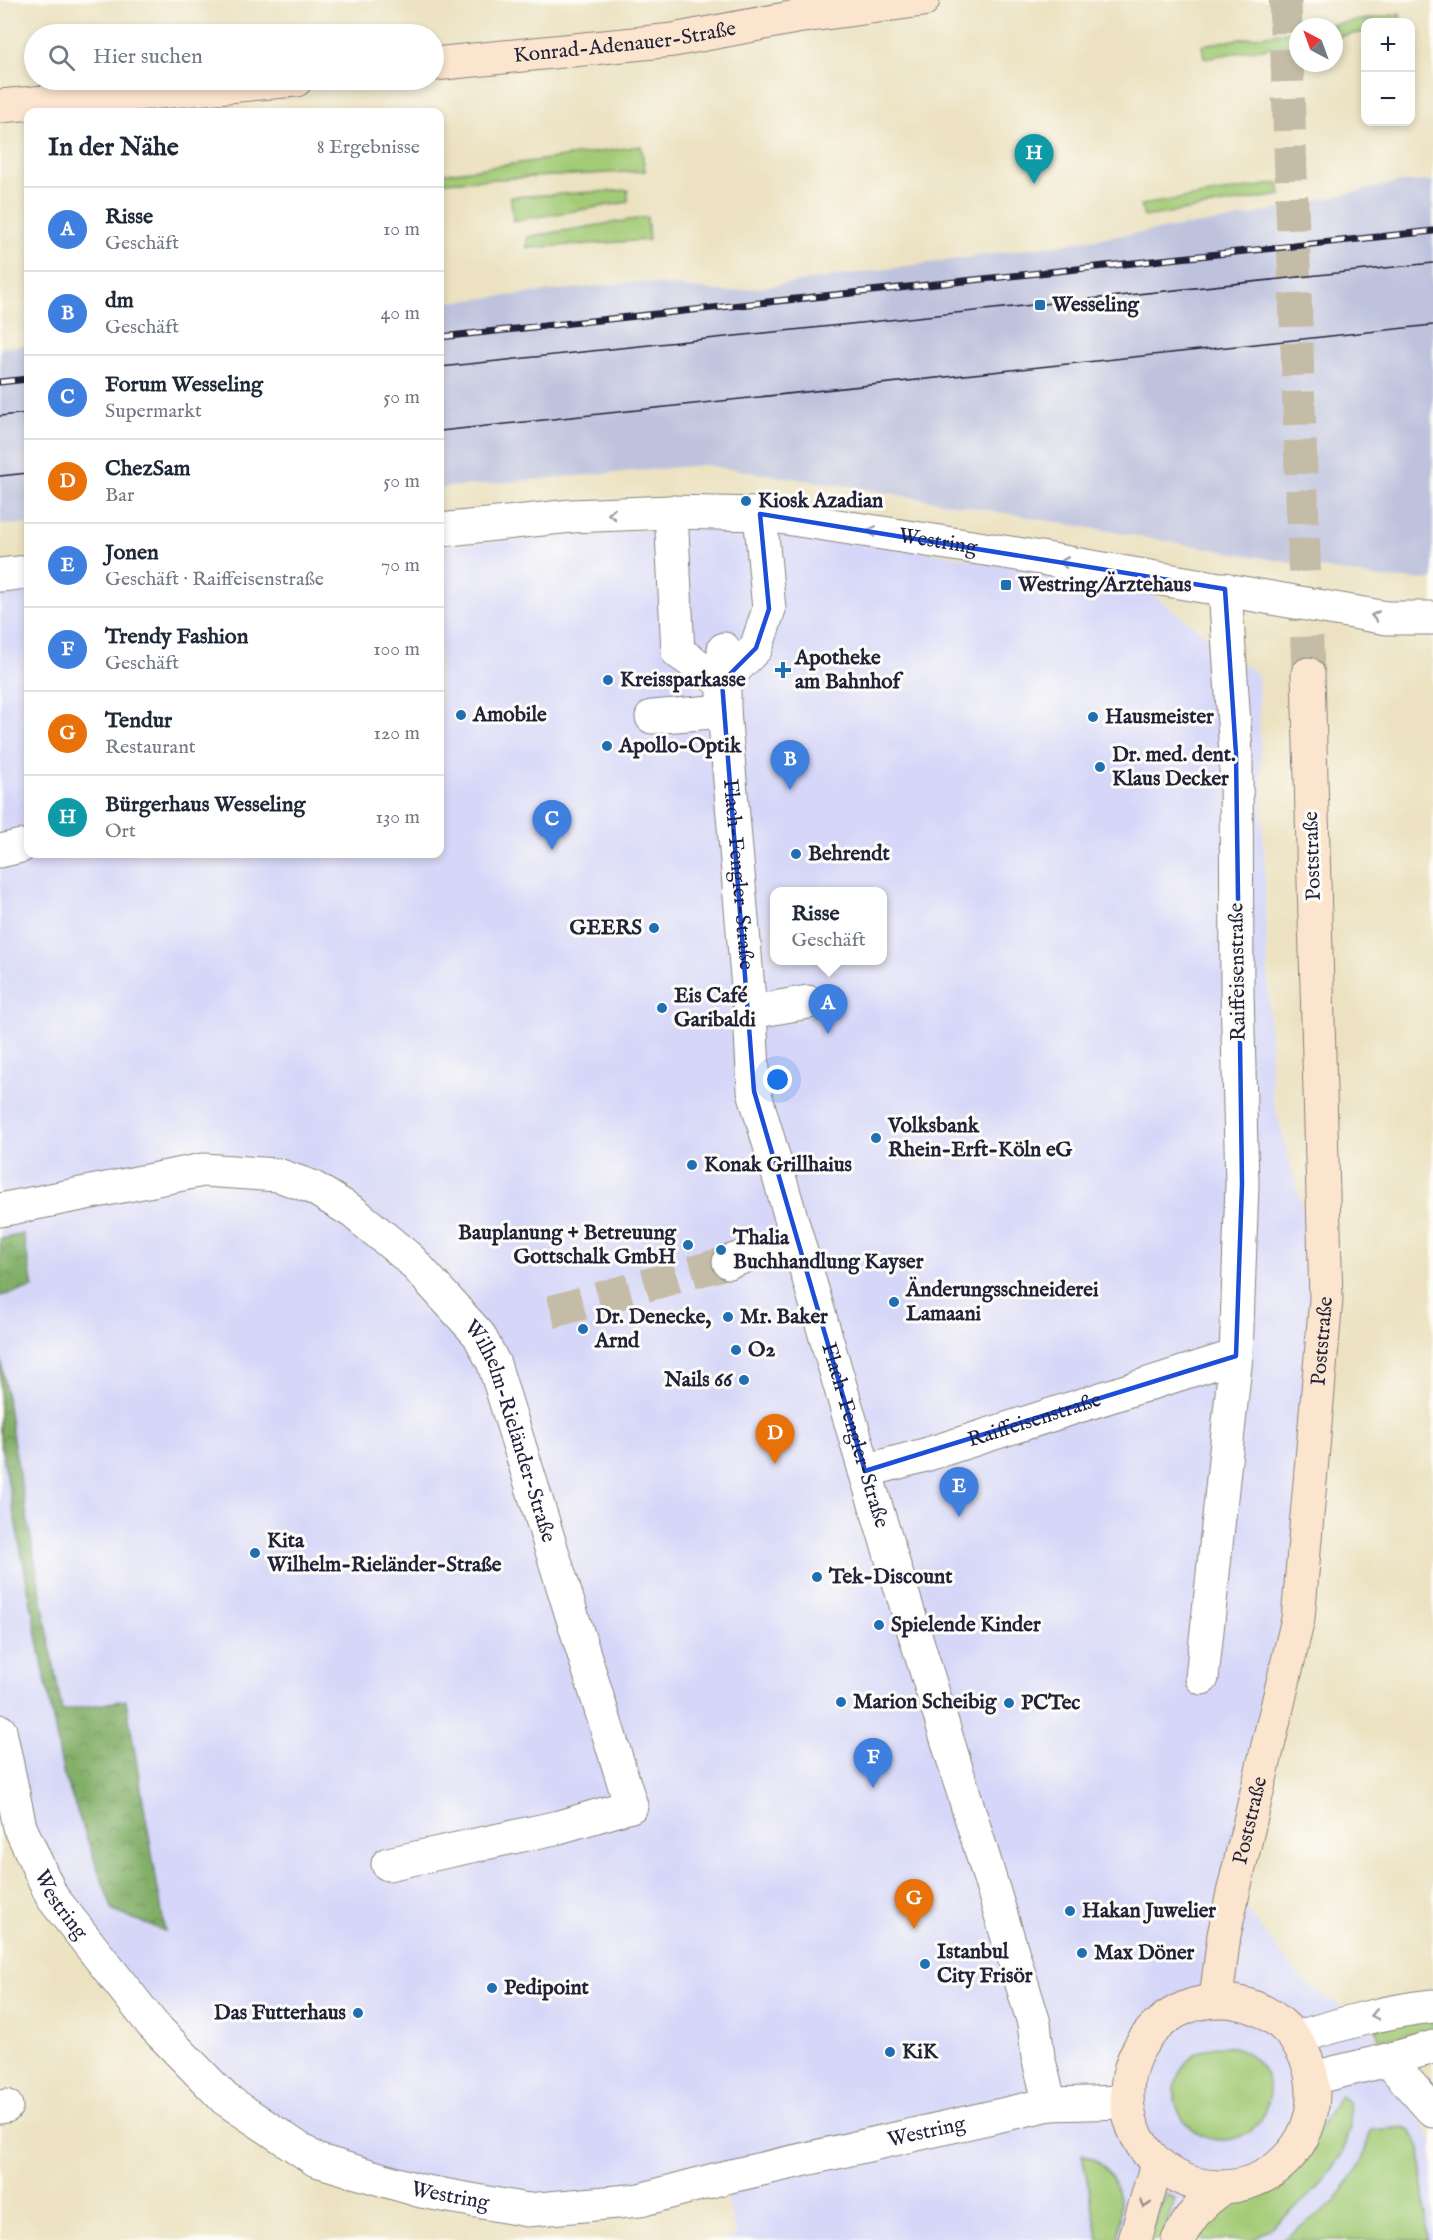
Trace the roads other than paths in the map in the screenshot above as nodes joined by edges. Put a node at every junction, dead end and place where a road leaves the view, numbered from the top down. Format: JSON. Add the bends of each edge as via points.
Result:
{"nodes":[{"id":1,"x":922,"y":0,"type":"edge"},
{"id":2,"x":444,"y":63,"type":"edge"},
{"id":3,"x":182,"y":90,"type":"edge"},
{"id":4,"x":0,"y":106,"type":"edge"},
{"id":5,"x":671,"y":512,"type":"junction"},
{"id":6,"x":760,"y":513,"type":"junction"},
{"id":7,"x":444,"y":530,"type":"edge"},
{"id":8,"x":24,"y":572,"type":"edge"},
{"id":9,"x":0,"y":575,"type":"edge"},
{"id":10,"x":1225,"y":589,"type":"junction"},
{"id":11,"x":1433,"y":618,"type":"edge"},
{"id":12,"x":724,"y":649,"type":"dead end"},
{"id":13,"x":1308,"y":674,"type":"tunnel mouth"},
{"id":14,"x":723,"y":697,"type":"junction"},
{"id":15,"x":652,"y":717,"type":"dead end"},
{"id":16,"x":807,"y":1002,"type":"dead end"},
{"id":17,"x":750,"y":1012,"type":"junction"},
{"id":18,"x":0,"y":1210,"type":"edge"},
{"id":19,"x":796,"y":1239,"type":"junction"},
{"id":20,"x":729,"y":1262,"type":"tunnel mouth"},
{"id":21,"x":1236,"y":1356,"type":"junction"},
{"id":22,"x":865,"y":1471,"type":"junction"},
{"id":23,"x":1202,"y":1678,"type":"dead end"},
{"id":24,"x":0,"y":1731,"type":"edge"},
{"id":25,"x":388,"y":1864,"type":"dead end"},
{"id":26,"x":1216,"y":1999,"type":"junction"},
{"id":27,"x":1433,"y":2006,"type":"edge"},
{"id":28,"x":1295,"y":2038,"type":"junction"},
{"id":29,"x":1433,"y":2047,"type":"edge"},
{"id":30,"x":1388,"y":2060,"type":"junction"},
{"id":31,"x":1312,"y":2078,"type":"junction"},
{"id":32,"x":1126,"y":2102,"type":"junction"},
{"id":33,"x":1050,"y":2104,"type":"junction"},
{"id":34,"x":1433,"y":2111,"type":"edge"},
{"id":35,"x":1156,"y":2168,"type":"junction"},
{"id":36,"x":1223,"y":2188,"type":"junction"},
{"id":37,"x":1135,"y":2240,"type":"edge"},
{"id":38,"x":1178,"y":2240,"type":"edge"}],
"edges":[{"from":1,"to":2,"type":"street","name":"Konrad-Adenauer-Straße","via":[[673,40]]},
{"from":3,"to":4,"type":"street"},
{"from":5,"to":6,"type":"street","name":"Westring"},
{"from":5,"to":7,"type":"street","name":"Westring","one_way":true,"via":[[571,516]]},
{"from":5,"to":14,"type":"street","via":[[678,652]]},
{"from":10,"to":6,"type":"street","name":"Westring","one_way":true},
{"from":6,"to":14,"type":"street","via":[[769,609],[756,648]]},
{"from":8,"to":9,"type":"street"},
{"from":11,"to":10,"type":"street","name":"Westring","one_way":true,"via":[[1387,618]]},
{"from":10,"to":21,"type":"street","name":"Raiffeisenstraße","via":[[1236,754],[1242,1150]]},
{"from":12,"to":14,"type":"street","name":"Flach-Fengler-Straße"},
{"from":13,"to":26,"type":"street","name":"Poststraße","via":[[1326,1299],[1298,1619],[1233,1893]]},
{"from":14,"to":15,"type":"street"},
{"from":14,"to":17,"type":"street","name":"Flach-Fengler-Straße"},
{"from":16,"to":17,"type":"street"},
{"from":17,"to":19,"type":"street","name":"Flach-Fengler-Straße","via":[[754,1091]]},
{"from":18,"to":25,"type":"street","name":"Wilhelm-Rieländer-Straße","via":[[203,1170],[278,1174],[312,1187],[353,1212],[410,1259],[479,1335],[494,1364],[631,1806],[559,1827]]},
{"from":19,"to":20,"type":"street"},
{"from":19,"to":22,"type":"street","name":"Flach-Fengler-Straße"},
{"from":21,"to":22,"type":"street","name":"Raiffeisenstraße"},
{"from":21,"to":23,"type":"street","name":"Raiffeisenstraße"},
{"from":22,"to":33,"type":"street","name":"Flach-Fengler-Straße","via":[[1034,2023]]},
{"from":24,"to":33,"type":"street","name":"Westring","via":[[20,1827],[52,1897],[152,2024],[225,2099],[316,2160],[421,2191],[527,2210],[640,2200]]},
{"from":26,"to":28,"type":"street","via":[[1251,2005],[1269,2014]]},
{"from":26,"to":32,"type":"street","via":[[1177,2011],[1152,2028],[1131,2065]]},
{"from":27,"to":28,"type":"street","one_way":true,"via":[[1347,2021]]},
{"from":28,"to":31,"type":"street"},
{"from":29,"to":30,"type":"street"},
{"from":30,"to":31,"type":"street"},
{"from":30,"to":34,"type":"street"},
{"from":31,"to":36,"type":"street","via":[[1310,2120],[1288,2158],[1272,2172],[1245,2184]]},
{"from":32,"to":33,"type":"street","name":"Westring"},
{"from":32,"to":35,"type":"street","via":[[1130,2122]]},
{"from":35,"to":36,"type":"street","via":[[1198,2185]]},
{"from":35,"to":37,"type":"street","one_way":true},
{"from":36,"to":38,"type":"street","via":[[1190,2216]]}]}
